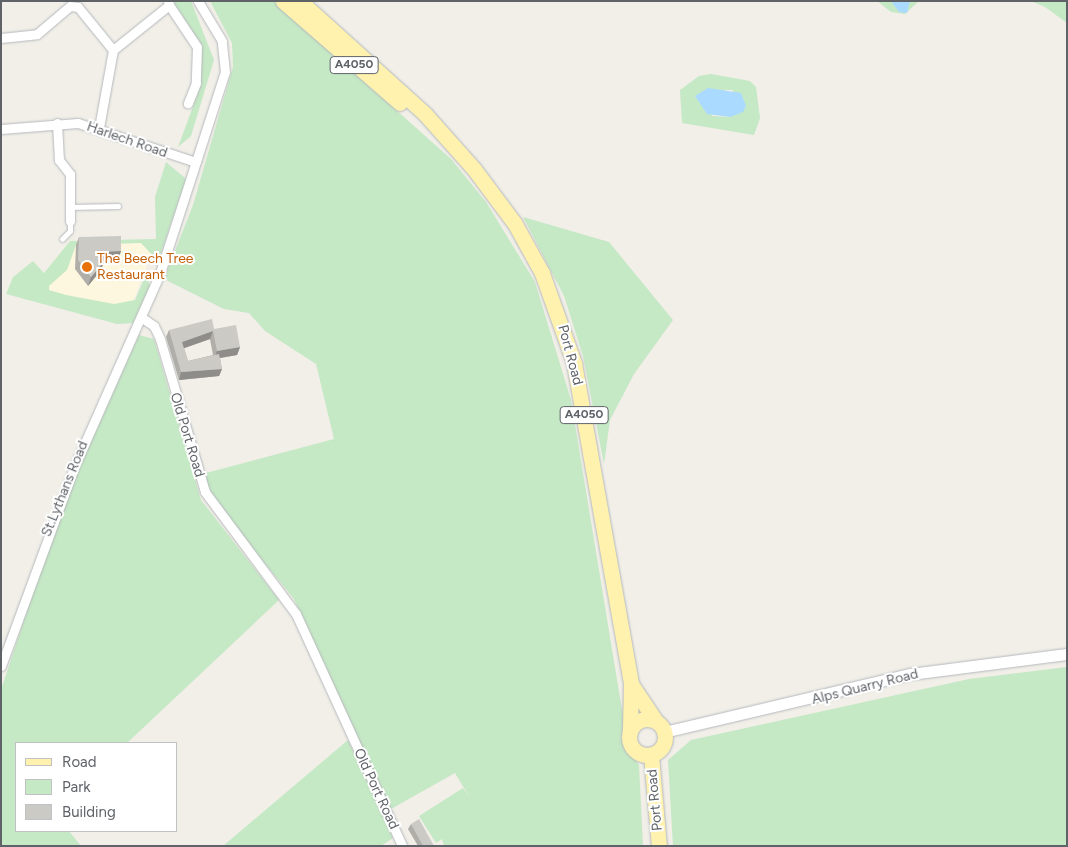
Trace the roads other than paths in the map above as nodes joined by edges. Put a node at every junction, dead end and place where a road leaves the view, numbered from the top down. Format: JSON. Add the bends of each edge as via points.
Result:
{"nodes":[{"id":1,"x":198,"y":1,"type":"edge"},
{"id":2,"x":283,"y":1,"type":"edge"},
{"id":3,"x":300,"y":1,"type":"edge"},
{"id":4,"x":75,"y":3,"type":"edge"},
{"id":5,"x":168,"y":3,"type":"edge"},
{"id":6,"x":1,"y":38,"type":"edge"},
{"id":7,"x":112,"y":50,"type":"junction"},
{"id":8,"x":188,"y":103,"type":"dead end"},
{"id":9,"x":58,"y":122,"type":"junction"},
{"id":10,"x":430,"y":123,"type":"junction"},
{"id":11,"x":99,"y":128,"type":"junction"},
{"id":12,"x":1,"y":129,"type":"edge"},
{"id":13,"x":196,"y":162,"type":"junction"},
{"id":14,"x":118,"y":206,"type":"dead end"},
{"id":15,"x":70,"y":207,"type":"junction"},
{"id":16,"x":70,"y":221,"type":"joint"},
{"id":17,"x":62,"y":239,"type":"dead end"},
{"id":18,"x":141,"y":317,"type":"junction"},
{"id":19,"x":1067,"y":654,"type":"edge"},
{"id":20,"x":1,"y":666,"type":"edge"},
{"id":21,"x":631,"y":684,"type":"junction"},
{"id":22,"x":659,"y":726,"type":"junction"},
{"id":23,"x":630,"y":730,"type":"junction"},
{"id":24,"x":651,"y":755,"type":"junction"},
{"id":25,"x":402,"y":846,"type":"edge"},
{"id":26,"x":659,"y":846,"type":"edge"}],
"edges":[{"from":1,"to":13,"type":"street","via":[[222,41],[226,64]]},
{"from":2,"to":10,"type":"main road","name":"Port Road","number":"A4050","via":[[384,91]]},
{"from":3,"to":10,"type":"main road","name":"Port Road","number":"A4050"},
{"from":4,"to":6,"type":"street","via":[[37,34]]},
{"from":4,"to":7,"type":"street"},
{"from":5,"to":7,"type":"street"},
{"from":5,"to":8,"type":"street","via":[[197,47],[196,83]]},
{"from":7,"to":11,"type":"street"},
{"from":9,"to":11,"type":"street","name":"Harlech Road"},
{"from":9,"to":12,"type":"street","name":"Harlech Road"},
{"from":9,"to":15,"type":"street","via":[[59,160],[70,174]]},
{"from":10,"to":21,"type":"main road","name":"Port Road","number":"A4050","via":[[474,169],[515,224],[542,272],[565,331]]},
{"from":11,"to":13,"type":"street","name":"Harlech Road","via":[[163,154]]},
{"from":13,"to":18,"type":"street","via":[[171,245]]},
{"from":14,"to":15,"type":"lane"},
{"from":15,"to":16,"type":"street"},
{"from":16,"to":17,"type":"lane","via":[[70,231]]},
{"from":18,"to":20,"type":"street","name":"St.Lythans Road","via":[[75,465]]},
{"from":18,"to":25,"type":"street","name":"Old Port Road","via":[[154,326],[160,339],[205,492],[296,614]]},
{"from":19,"to":22,"type":"street","name":"Alps Quarry Road","via":[[910,674]]},
{"from":21,"to":22,"type":"main road","name":"Port Road","number":"A4050"},
{"from":21,"to":23,"type":"main road","name":"Port Road","number":"A4050","via":[[627,693]]},
{"from":22,"to":23,"type":"main road","via":[[637,721]]},
{"from":22,"to":24,"type":"main road","via":[[664,745]]},
{"from":23,"to":24,"type":"main road","number":"A4050","via":[[631,747]]},
{"from":24,"to":26,"type":"main road","name":"Port Road"}]}
